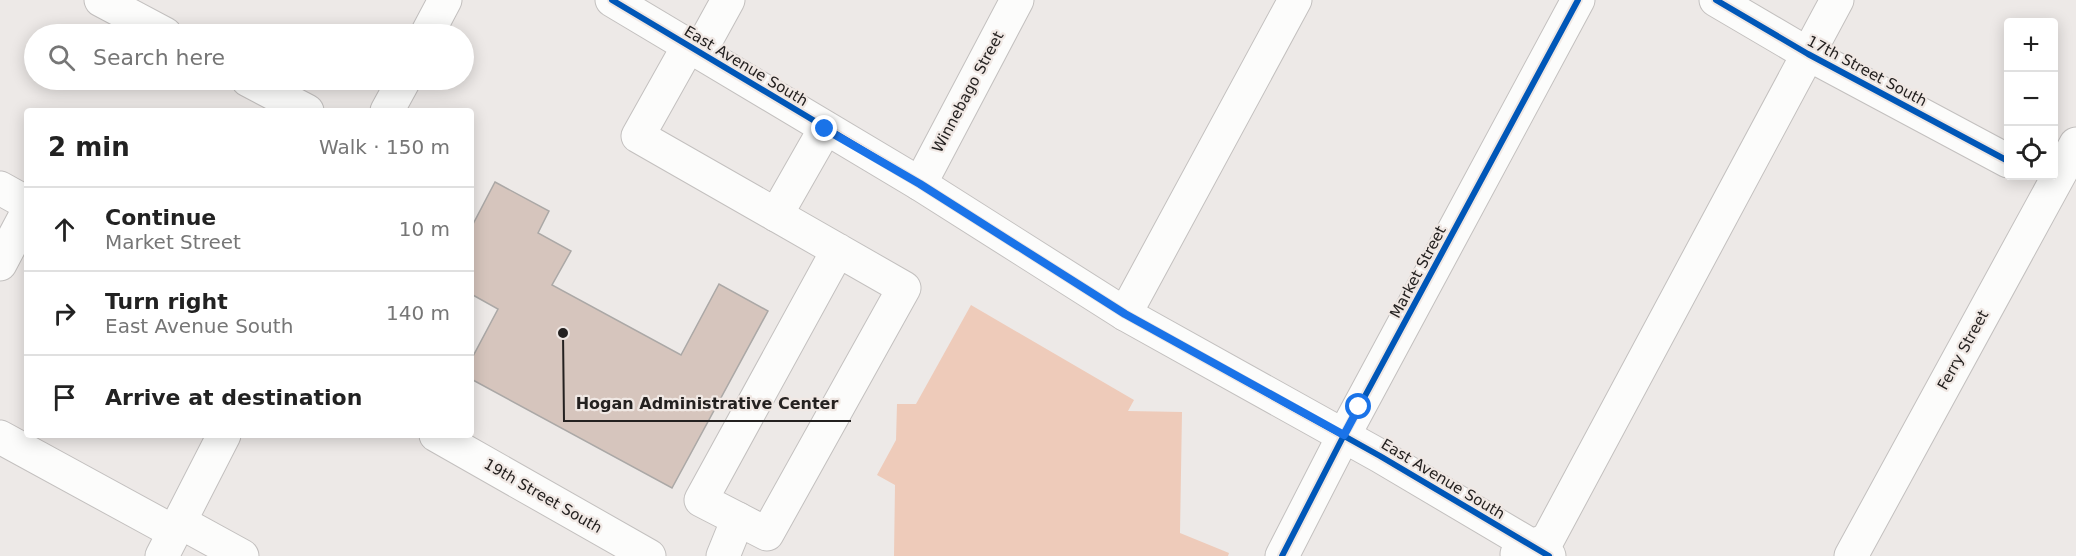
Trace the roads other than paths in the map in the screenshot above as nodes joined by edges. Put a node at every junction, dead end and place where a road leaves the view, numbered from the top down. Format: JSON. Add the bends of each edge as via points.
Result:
{"nodes":[{"id":1,"x":101,"y":0,"type":"edge"},
{"id":2,"x":446,"y":0,"type":"edge"},
{"id":3,"x":612,"y":0,"type":"edge"},
{"id":4,"x":728,"y":0,"type":"edge"},
{"id":5,"x":1017,"y":0,"type":"edge"},
{"id":6,"x":1295,"y":0,"type":"edge"},
{"id":7,"x":1578,"y":0,"type":"edge"},
{"id":8,"x":1716,"y":0,"type":"edge"},
{"id":9,"x":1837,"y":0,"type":"edge"},
{"id":10,"x":146,"y":24,"type":"edge"},
{"id":11,"x":433,"y":24,"type":"edge"},
{"id":12,"x":694,"y":48,"type":"junction"},
{"id":13,"x":1808,"y":54,"type":"junction"},
{"id":14,"x":267,"y":90,"type":"edge"},
{"id":15,"x":399,"y":90,"type":"edge"},
{"id":16,"x":301,"y":108,"type":"edge"},
{"id":17,"x":389,"y":108,"type":"edge"},
{"id":18,"x":825,"y":129,"type":"junction"},
{"id":19,"x":2076,"y":144,"type":"edge"},
{"id":20,"x":2004,"y":159,"type":"edge"},
{"id":21,"x":920,"y":184,"type":"junction"},
{"id":22,"x":2055,"y":185,"type":"edge"},
{"id":23,"x":0,"y":188,"type":"edge"},
{"id":24,"x":24,"y":201,"type":"edge"},
{"id":25,"x":776,"y":215,"type":"junction"},
{"id":26,"x":24,"y":219,"type":"edge"},
{"id":27,"x":838,"y":250,"type":"junction"},
{"id":28,"x":0,"y":264,"type":"edge"},
{"id":29,"x":1125,"y":314,"type":"junction"},
{"id":30,"x":1344,"y":435,"type":"junction"},
{"id":31,"x":0,"y":437,"type":"edge"},
{"id":32,"x":222,"y":438,"type":"edge"},
{"id":33,"x":441,"y":438,"type":"edge"},
{"id":34,"x":738,"y":519,"type":"junction"},
{"id":35,"x":172,"y":536,"type":"edge"},
{"id":36,"x":1531,"y":553,"type":"edge"},
{"id":37,"x":242,"y":556,"type":"edge"},
{"id":38,"x":649,"y":556,"type":"edge"},
{"id":39,"x":723,"y":556,"type":"edge"},
{"id":40,"x":1282,"y":556,"type":"edge"},
{"id":41,"x":1851,"y":556,"type":"edge"}],
"edges":[{"from":1,"to":10,"type":"street"},
{"from":2,"to":11,"type":"street"},
{"from":3,"to":12,"type":"street","name":"East Avenue South"},
{"from":4,"to":12,"type":"street"},
{"from":5,"to":21,"type":"street","name":"Winnebago Street"},
{"from":6,"to":29,"type":"street"},
{"from":7,"to":30,"type":"street","name":"Market Street"},
{"from":8,"to":13,"type":"street","name":"17th Street South"},
{"from":9,"to":13,"type":"street"},
{"from":12,"to":18,"type":"street","name":"East Avenue South"},
{"from":12,"to":25,"type":"street","via":[[638,136]]},
{"from":13,"to":20,"type":"street","name":"17th Street South"},
{"from":13,"to":36,"type":"street","via":[[1548,538]]},
{"from":14,"to":16,"type":"street"},
{"from":15,"to":17,"type":"street"},
{"from":18,"to":21,"type":"street","name":"East Avenue South"},
{"from":18,"to":25,"type":"street"},
{"from":19,"to":22,"type":"street","name":"Ferry Street"},
{"from":21,"to":29,"type":"street","name":"East Avenue South"},
{"from":22,"to":41,"type":"street","name":"Ferry Street"},
{"from":23,"to":24,"type":"street"},
{"from":25,"to":27,"type":"street"},
{"from":26,"to":28,"type":"street"},
{"from":27,"to":34,"type":"street","via":[[701,500]]},
{"from":27,"to":34,"type":"street","via":[[904,288],[767,534]]},
{"from":29,"to":30,"type":"street","name":"East Avenue South"},
{"from":30,"to":36,"type":"street","name":"East Avenue South"},
{"from":30,"to":40,"type":"street","name":"Market Street"},
{"from":31,"to":35,"type":"street"},
{"from":32,"to":35,"type":"street"},
{"from":33,"to":38,"type":"street","name":"19th Street South"},
{"from":34,"to":39,"type":"street"},
{"from":35,"to":37,"type":"street"}]}
